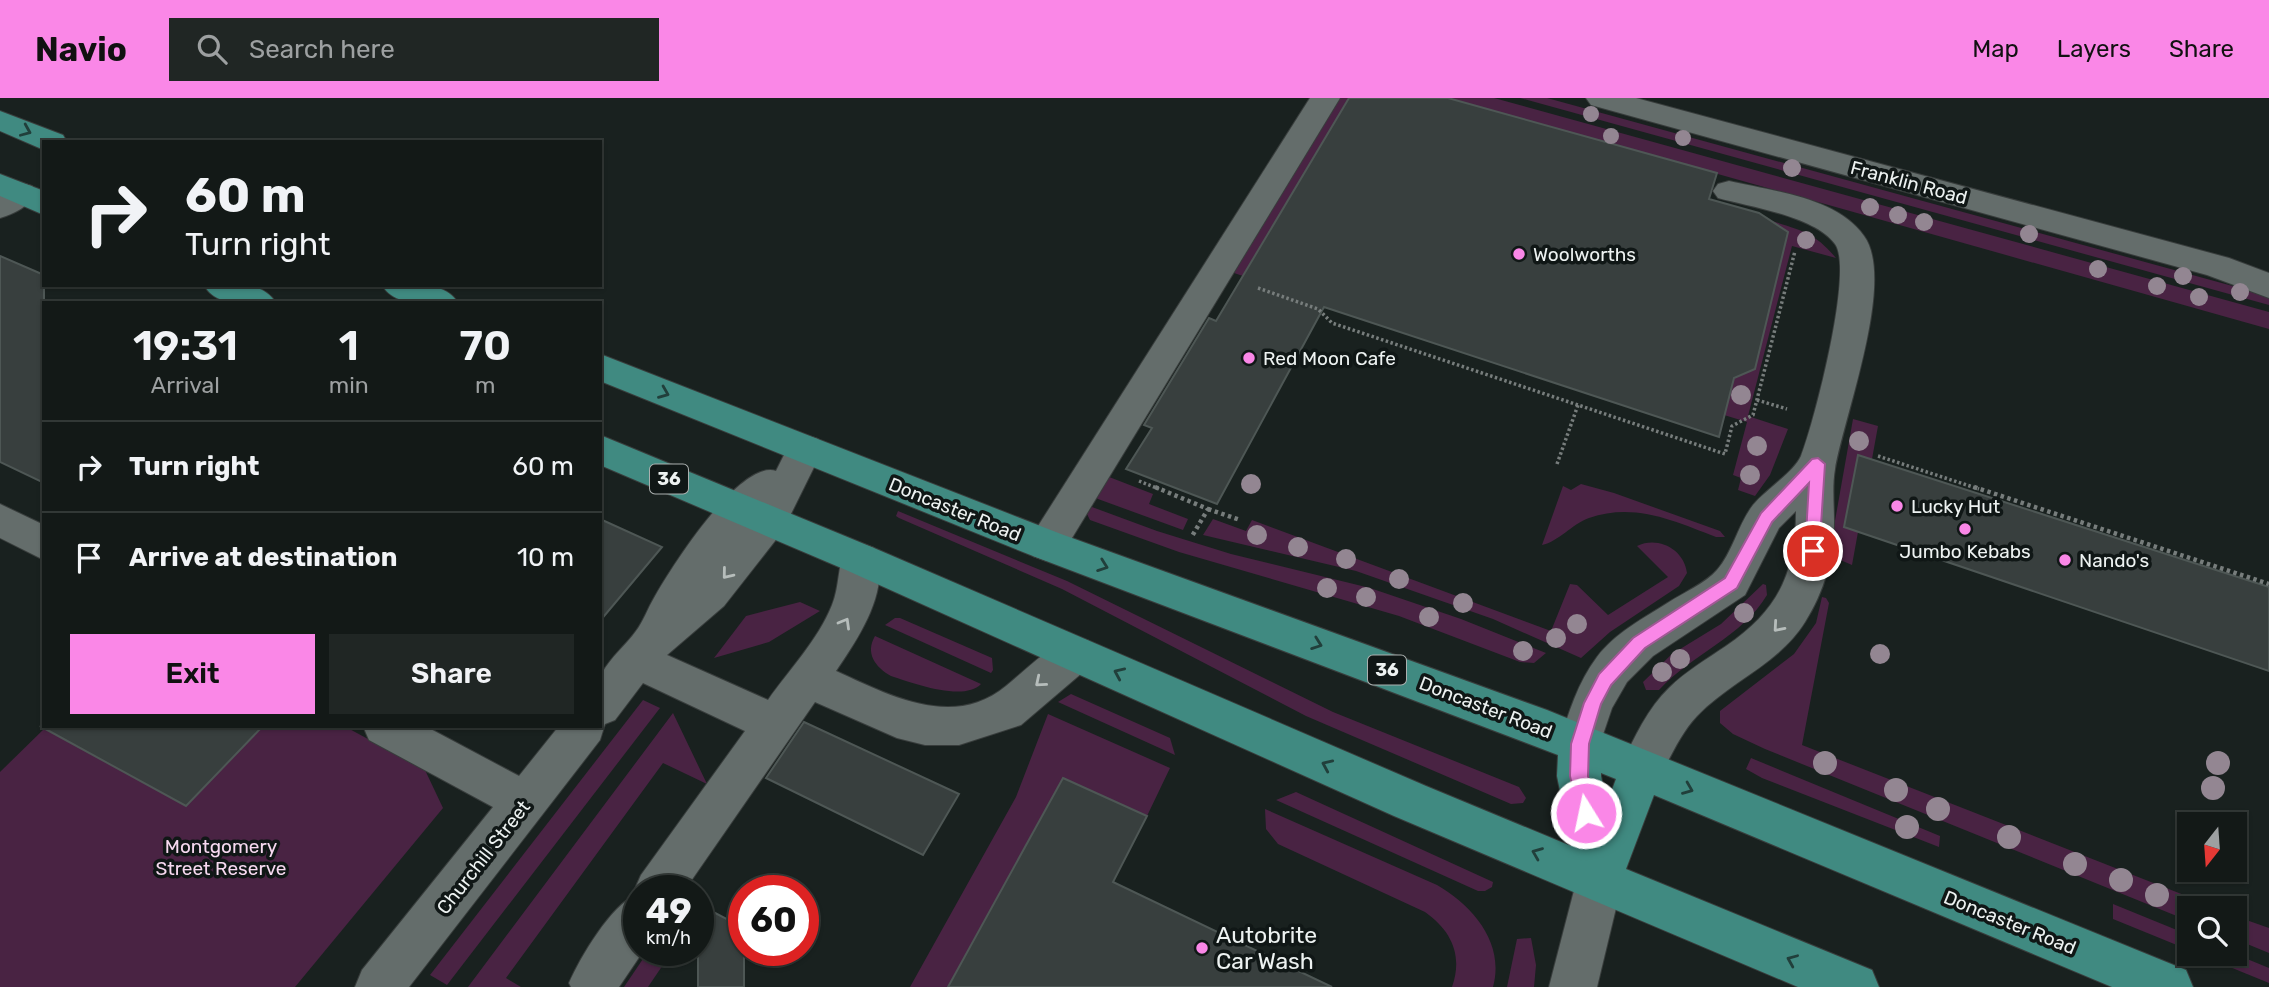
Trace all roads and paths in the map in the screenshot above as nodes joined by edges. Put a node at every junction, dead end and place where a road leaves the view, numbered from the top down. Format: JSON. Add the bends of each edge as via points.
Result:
{"nodes":[{"id":1,"x":1325,"y":98,"type":"edge"},
{"id":2,"x":1601,"y":98,"type":"edge"},
{"id":3,"x":0,"y":120,"type":"edge"},
{"id":4,"x":47,"y":140,"type":"edge"},
{"id":5,"x":1730,"y":191,"type":"dead end"},
{"id":6,"x":1796,"y":248,"type":"dead end"},
{"id":7,"x":2217,"y":266,"type":"junction"},
{"id":8,"x":2269,"y":274,"type":"edge"},
{"id":9,"x":2269,"y":286,"type":"edge"},
{"id":10,"x":224,"y":287,"type":"edge"},
{"id":11,"x":403,"y":287,"type":"edge"},
{"id":12,"x":1255,"y":287,"type":"dead end"},
{"id":13,"x":255,"y":301,"type":"edge"},
{"id":14,"x":436,"y":301,"type":"edge"},
{"id":15,"x":602,"y":369,"type":"edge"},
{"id":16,"x":1757,"y":400,"type":"junction"},
{"id":17,"x":1578,"y":405,"type":"junction"},
{"id":18,"x":1797,"y":412,"type":"dead end"},
{"id":19,"x":804,"y":449,"type":"junction"},
{"id":20,"x":602,"y":450,"type":"edge"},
{"id":21,"x":1878,"y":457,"type":"dead end"},
{"id":22,"x":1557,"y":464,"type":"dead end"},
{"id":23,"x":1818,"y":464,"type":"junction"},
{"id":24,"x":1136,"y":480,"type":"dead end"},
{"id":25,"x":1208,"y":509,"type":"junction"},
{"id":26,"x":754,"y":515,"type":"junction"},
{"id":27,"x":0,"y":520,"type":"edge"},
{"id":28,"x":1240,"y":520,"type":"dead end"},
{"id":29,"x":1191,"y":538,"type":"dead end"},
{"id":30,"x":42,"y":543,"type":"edge"},
{"id":31,"x":1047,"y":545,"type":"junction"},
{"id":32,"x":1752,"y":545,"type":"junction"},
{"id":33,"x":860,"y":559,"type":"junction"},
{"id":34,"x":1810,"y":567,"type":"junction"},
{"id":35,"x":2269,"y":584,"type":"edge"},
{"id":36,"x":642,"y":653,"type":"junction"},
{"id":37,"x":1075,"y":654,"type":"junction"},
{"id":38,"x":807,"y":678,"type":"junction"},
{"id":39,"x":602,"y":704,"type":"edge"},
{"id":40,"x":775,"y":724,"type":"junction"},
{"id":41,"x":388,"y":728,"type":"edge"},
{"id":42,"x":583,"y":728,"type":"edge"},
{"id":43,"x":1580,"y":744,"type":"junction"},
{"id":44,"x":1641,"y":770,"type":"junction"},
{"id":45,"x":526,"y":802,"type":"junction"},
{"id":46,"x":668,"y":875,"type":"edge"},
{"id":47,"x":1600,"y":879,"type":"junction"},
{"id":48,"x":623,"y":940,"type":"edge"},
{"id":49,"x":1578,"y":968,"type":"edge"},
{"id":50,"x":593,"y":983,"type":"dead end"},
{"id":51,"x":379,"y":987,"type":"edge"},
{"id":52,"x":1855,"y":987,"type":"edge"},
{"id":53,"x":2169,"y":987,"type":"edge"}],
"edges":[{"from":1,"to":31,"type":"street"},
{"from":2,"to":7,"type":"street","name":"Franklin Road"},
{"from":3,"to":4,"type":"main road","one_way":true},
{"from":5,"to":23,"type":"street","via":[[1825,219],[1842,230],[1860,260],[1860,281]]},
{"from":6,"to":16,"type":"path"},
{"from":7,"to":8,"type":"street","name":"Franklin Road"},
{"from":7,"to":9,"type":"street","name":"Franklin Road"},
{"from":10,"to":13,"type":"main road"},
{"from":11,"to":14,"type":"main road"},
{"from":12,"to":17,"type":"path","via":[[1318,309],[1332,323]]},
{"from":15,"to":19,"type":"main road","name":"Doncaster Road","number":"36","one_way":true},
{"from":16,"to":17,"type":"path","via":[[1753,415],[1732,426],[1725,454]]},
{"from":16,"to":18,"type":"path"},
{"from":17,"to":22,"type":"path"},
{"from":19,"to":26,"type":"street"},
{"from":19,"to":31,"type":"main road","name":"Doncaster Road","number":"36"},
{"from":20,"to":26,"type":"main road","number":"36"},
{"from":21,"to":35,"type":"path"},
{"from":23,"to":32,"type":"street","via":[[1776,504]]},
{"from":23,"to":34,"type":"street"},
{"from":24,"to":25,"type":"path"},
{"from":25,"to":28,"type":"path"},
{"from":25,"to":29,"type":"path"},
{"from":26,"to":33,"type":"main road","number":"36"},
{"from":26,"to":36,"type":"street","via":[[710,594]]},
{"from":27,"to":30,"type":"street"},
{"from":31,"to":43,"type":"main road","name":"Doncaster Road","number":"36","one_way":true},
{"from":32,"to":34,"type":"street","via":[[1769,566]]},
{"from":32,"to":43,"type":"street","via":[[1731,583],[1639,643],[1612,669],[1593,703]]},
{"from":33,"to":37,"type":"main road","number":"36"},
{"from":38,"to":33,"type":"street","one_way":true,"via":[[854,608]]},
{"from":34,"to":44,"type":"street","one_way":true,"via":[[1791,611],[1774,632],[1683,702]]},
{"from":36,"to":39,"type":"street"},
{"from":36,"to":40,"type":"street"},
{"from":37,"to":38,"type":"street","one_way":true,"via":[[1006,712],[959,726],[925,726],[897,719]]},
{"from":47,"to":37,"type":"main road","number":"36","one_way":true,"via":[[1410,802]]},
{"from":38,"to":40,"type":"street"},
{"from":40,"to":46,"type":"street"},
{"from":41,"to":45,"type":"street"},
{"from":42,"to":45,"type":"street","name":"Churchill Street"},
{"from":43,"to":44,"type":"main road","name":"Doncaster Road","number":"36"},
{"from":43,"to":47,"type":"main road","via":[[1579,776]]},
{"from":44,"to":47,"type":"main road"},
{"from":44,"to":53,"type":"main road","name":"Doncaster Road","number":"36","one_way":true},
{"from":45,"to":51,"type":"street","name":"Churchill Street"},
{"from":47,"to":49,"type":"street"},
{"from":52,"to":47,"type":"main road","number":"36","one_way":true},
{"from":48,"to":50,"type":"street"}]}
